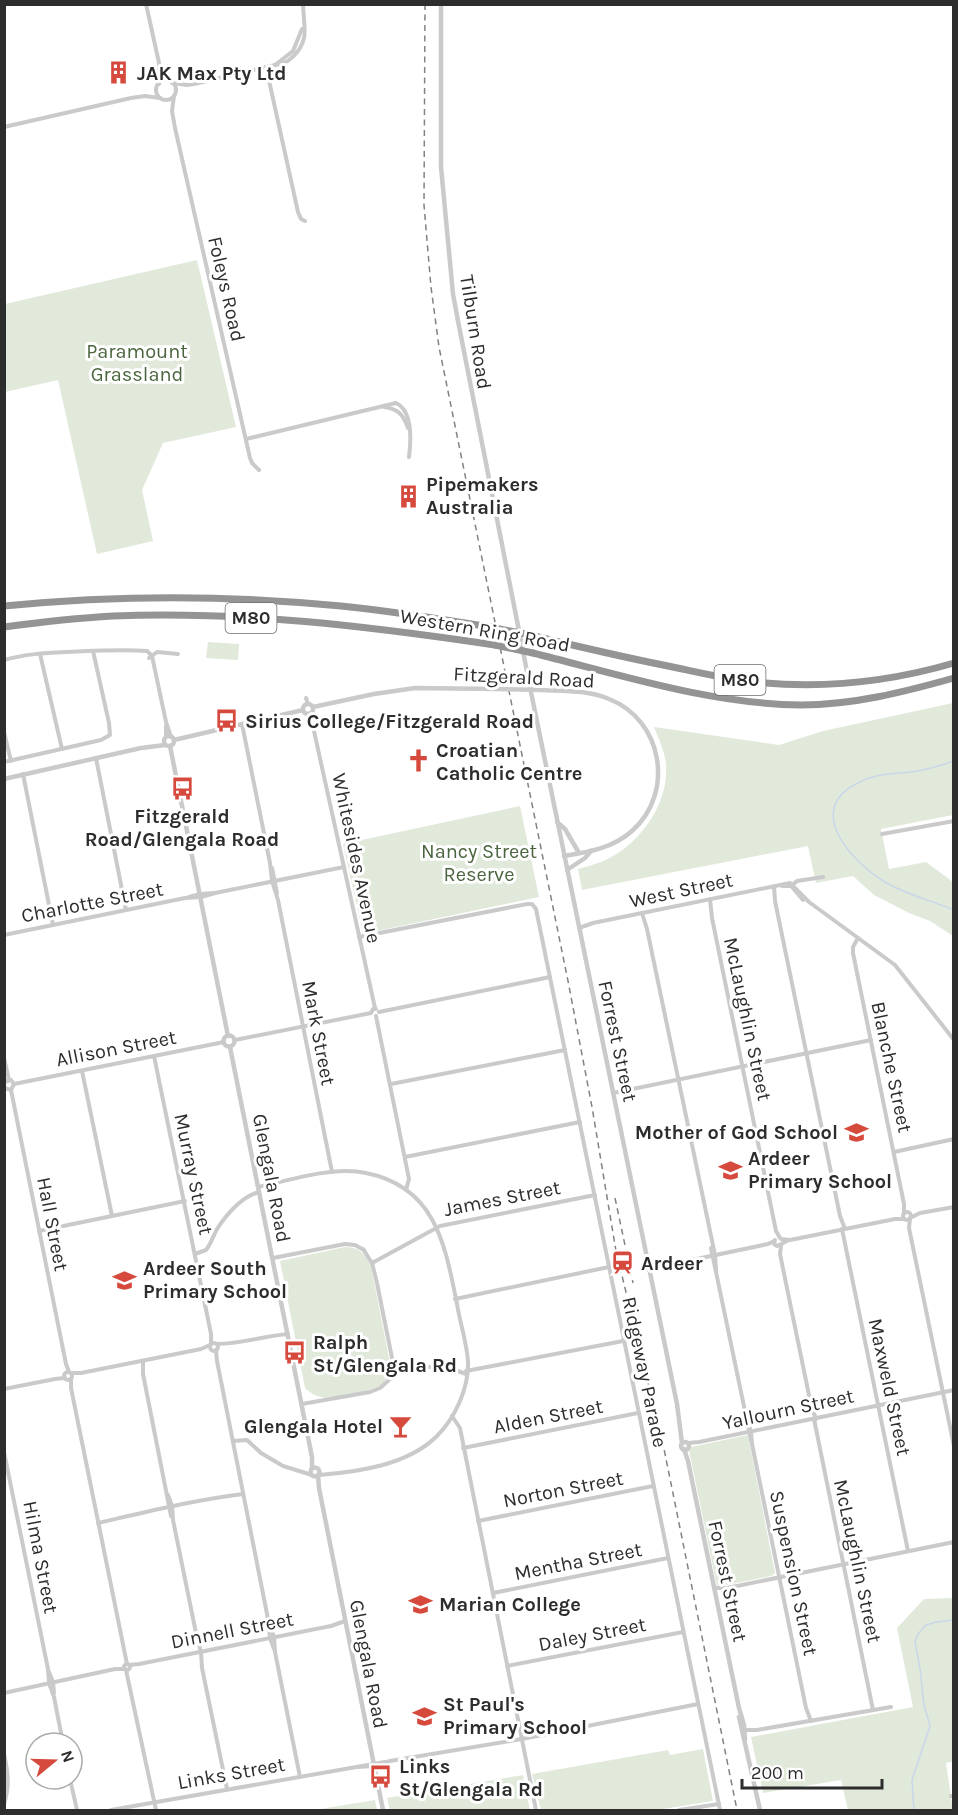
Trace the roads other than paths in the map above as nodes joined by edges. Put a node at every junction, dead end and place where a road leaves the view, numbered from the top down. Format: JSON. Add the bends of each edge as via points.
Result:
{"nodes":[{"id":1,"x":146,"y":4,"type":"edge"},
{"id":2,"x":303,"y":4,"type":"edge"},
{"id":3,"x":441,"y":4,"type":"edge"},
{"id":4,"x":266,"y":67,"type":"junction"},
{"id":5,"x":160,"y":69,"type":"junction"},
{"id":6,"x":171,"y":82,"type":"junction"},
{"id":7,"x":158,"y":85,"type":"junction"},
{"id":8,"x":187,"y":85,"type":"junction"},
{"id":9,"x":174,"y":95,"type":"junction"},
{"id":10,"x":146,"y":96,"type":"junction"},
{"id":11,"x":162,"y":99,"type":"junction"},
{"id":12,"x":172,"y":111,"type":"junction"},
{"id":13,"x":4,"y":127,"type":"edge"},
{"id":14,"x":305,"y":221,"type":"dead end"},
{"id":15,"x":246,"y":439,"type":"junction"},
{"id":16,"x":409,"y":457,"type":"dead end"},
{"id":17,"x":259,"y":470,"type":"dead end"},
{"id":18,"x":4,"y":606,"type":"edge"},
{"id":19,"x":5,"y":627,"type":"edge"},
{"id":20,"x":93,"y":651,"type":"junction"},
{"id":21,"x":40,"y":654,"type":"junction"},
{"id":22,"x":178,"y":654,"type":"dead end"},
{"id":23,"x":151,"y":656,"type":"junction"},
{"id":24,"x":4,"y":660,"type":"edge"},
{"id":25,"x":525,"y":660,"type":"joint"},
{"id":26,"x":954,"y":663,"type":"edge"},
{"id":27,"x":954,"y":678,"type":"edge"},
{"id":28,"x":313,"y":707,"type":"junction"},
{"id":29,"x":303,"y":710,"type":"junction"},
{"id":30,"x":310,"y":713,"type":"junction"},
{"id":31,"x":242,"y":724,"type":"junction"},
{"id":32,"x":4,"y":732,"type":"edge"},
{"id":33,"x":169,"y":738,"type":"junction"},
{"id":34,"x":168,"y":746,"type":"junction"},
{"id":35,"x":141,"y":748,"type":"junction"},
{"id":36,"x":62,"y":749,"type":"junction"},
{"id":37,"x":96,"y":758,"type":"junction"},
{"id":38,"x":11,"y":761,"type":"junction"},
{"id":39,"x":4,"y":762,"type":"edge"},
{"id":40,"x":23,"y":774,"type":"junction"},
{"id":41,"x":4,"y":779,"type":"edge"},
{"id":42,"x":954,"y":821,"type":"edge"},
{"id":43,"x":557,"y":822,"type":"junction"},
{"id":44,"x":882,"y":834,"type":"dead end"},
{"id":45,"x":591,"y":851,"type":"junction"},
{"id":46,"x":579,"y":853,"type":"junction"},
{"id":47,"x":564,"y":856,"type":"junction"},
{"id":48,"x":344,"y":867,"type":"junction"},
{"id":49,"x":567,"y":870,"type":"junction"},
{"id":50,"x":823,"y":877,"type":"dead end"},
{"id":51,"x":274,"y":881,"type":"junction"},
{"id":52,"x":792,"y":885,"type":"junction"},
{"id":53,"x":773,"y":886,"type":"junction"},
{"id":54,"x":200,"y":896,"type":"junction"},
{"id":55,"x":708,"y":900,"type":"junction"},
{"id":56,"x":126,"y":910,"type":"junction"},
{"id":57,"x":644,"y":913,"type":"junction"},
{"id":58,"x":53,"y":925,"type":"junction"},
{"id":59,"x":579,"y":926,"type":"junction"},
{"id":60,"x":4,"y":935,"type":"edge"},
{"id":61,"x":359,"y":937,"type":"junction"},
{"id":62,"x":858,"y":938,"type":"junction"},
{"id":63,"x":550,"y":977,"type":"junction"},
{"id":64,"x":377,"y":1012,"type":"junction"},
{"id":65,"x":303,"y":1027,"type":"junction"},
{"id":66,"x":228,"y":1036,"type":"junction"},
{"id":67,"x":235,"y":1040,"type":"junction"},
{"id":68,"x":871,"y":1040,"type":"junction"},
{"id":69,"x":954,"y":1040,"type":"edge"},
{"id":70,"x":224,"y":1042,"type":"junction"},
{"id":71,"x":230,"y":1047,"type":"junction"},
{"id":72,"x":565,"y":1050,"type":"junction"},
{"id":73,"x":807,"y":1053,"type":"junction"},
{"id":74,"x":154,"y":1056,"type":"junction"},
{"id":75,"x":4,"y":1058,"type":"edge"},
{"id":76,"x":742,"y":1066,"type":"junction"},
{"id":77,"x":82,"y":1071,"type":"junction"},
{"id":78,"x":677,"y":1079,"type":"junction"},
{"id":79,"x":7,"y":1081,"type":"edge"},
{"id":80,"x":14,"y":1084,"type":"junction"},
{"id":81,"x":391,"y":1084,"type":"junction"},
{"id":82,"x":4,"y":1088,"type":"edge"},
{"id":83,"x":11,"y":1090,"type":"junction"},
{"id":84,"x":613,"y":1093,"type":"junction"},
{"id":85,"x":580,"y":1122,"type":"junction"},
{"id":86,"x":954,"y":1139,"type":"edge"},
{"id":87,"x":894,"y":1152,"type":"junction"},
{"id":88,"x":405,"y":1157,"type":"junction"},
{"id":89,"x":332,"y":1172,"type":"junction"},
{"id":90,"x":259,"y":1190,"type":"junction"},
{"id":91,"x":406,"y":1190,"type":"junction"},
{"id":92,"x":595,"y":1195,"type":"junction"},
{"id":93,"x":184,"y":1201,"type":"junction"},
{"id":94,"x":954,"y":1207,"type":"edge"},
{"id":95,"x":112,"y":1216,"type":"junction"},
{"id":96,"x":907,"y":1216,"type":"junction"},
{"id":97,"x":437,"y":1227,"type":"junction"},
{"id":98,"x":842,"y":1229,"type":"junction"},
{"id":99,"x":39,"y":1230,"type":"junction"},
{"id":100,"x":778,"y":1242,"type":"junction"},
{"id":101,"x":195,"y":1252,"type":"junction"},
{"id":102,"x":713,"y":1256,"type":"junction"},
{"id":103,"x":273,"y":1258,"type":"junction"},
{"id":104,"x":373,"y":1263,"type":"junction"},
{"id":105,"x":609,"y":1267,"type":"junction"},
{"id":106,"x":649,"y":1269,"type":"junction"},
{"id":107,"x":455,"y":1299,"type":"junction"},
{"id":108,"x":287,"y":1332,"type":"junction"},
{"id":109,"x":623,"y":1341,"type":"junction"},
{"id":110,"x":214,"y":1347,"type":"junction"},
{"id":111,"x":141,"y":1361,"type":"junction"},
{"id":112,"x":393,"y":1363,"type":"junction"},
{"id":113,"x":467,"y":1370,"type":"junction"},
{"id":114,"x":68,"y":1376,"type":"junction"},
{"id":115,"x":4,"y":1389,"type":"edge"},
{"id":116,"x":954,"y":1390,"type":"edge"},
{"id":117,"x":943,"y":1393,"type":"junction"},
{"id":118,"x":302,"y":1404,"type":"junction"},
{"id":119,"x":878,"y":1406,"type":"junction"},
{"id":120,"x":638,"y":1413,"type":"junction"},
{"id":121,"x":452,"y":1416,"type":"junction"},
{"id":122,"x":814,"y":1419,"type":"junction"},
{"id":123,"x":449,"y":1421,"type":"junction"},
{"id":124,"x":750,"y":1432,"type":"junction"},
{"id":125,"x":460,"y":1433,"type":"junction"},
{"id":126,"x":232,"y":1441,"type":"junction"},
{"id":127,"x":686,"y":1445,"type":"junction"},
{"id":128,"x":954,"y":1446,"type":"edge"},
{"id":129,"x":463,"y":1448,"type":"junction"},
{"id":130,"x":4,"y":1452,"type":"edge"},
{"id":131,"x":315,"y":1472,"type":"junction"},
{"id":132,"x":654,"y":1486,"type":"junction"},
{"id":133,"x":243,"y":1492,"type":"junction"},
{"id":134,"x":170,"y":1507,"type":"junction"},
{"id":135,"x":478,"y":1521,"type":"junction"},
{"id":136,"x":98,"y":1522,"type":"junction"},
{"id":137,"x":954,"y":1542,"type":"edge"},
{"id":138,"x":908,"y":1551,"type":"junction"},
{"id":139,"x":668,"y":1558,"type":"junction"},
{"id":140,"x":844,"y":1564,"type":"junction"},
{"id":141,"x":779,"y":1577,"type":"junction"},
{"id":142,"x":715,"y":1590,"type":"junction"},
{"id":143,"x":493,"y":1593,"type":"junction"},
{"id":144,"x":346,"y":1623,"type":"junction"},
{"id":145,"x":683,"y":1632,"type":"junction"},
{"id":146,"x":272,"y":1638,"type":"junction"},
{"id":147,"x":199,"y":1652,"type":"junction"},
{"id":148,"x":507,"y":1666,"type":"junction"},
{"id":149,"x":127,"y":1667,"type":"junction"},
{"id":150,"x":51,"y":1682,"type":"junction"},
{"id":151,"x":5,"y":1692,"type":"edge"},
{"id":152,"x":698,"y":1704,"type":"junction"},
{"id":153,"x":891,"y":1707,"type":"dead end"},
{"id":154,"x":873,"y":1710,"type":"junction"},
{"id":155,"x":809,"y":1721,"type":"junction"},
{"id":156,"x":61,"y":1731,"type":"edge"},
{"id":157,"x":744,"y":1734,"type":"junction"},
{"id":158,"x":522,"y":1739,"type":"junction"},
{"id":159,"x":4,"y":1754,"type":"edge"},
{"id":160,"x":374,"y":1764,"type":"junction"},
{"id":161,"x":300,"y":1777,"type":"junction"},
{"id":162,"x":227,"y":1789,"type":"junction"},
{"id":163,"x":73,"y":1791,"type":"edge"},
{"id":164,"x":154,"y":1802,"type":"junction"},
{"id":165,"x":4,"y":1804,"type":"edge"},
{"id":166,"x":719,"y":1804,"type":"junction"},
{"id":167,"x":77,"y":1810,"type":"edge"},
{"id":168,"x":111,"y":1810,"type":"edge"},
{"id":169,"x":156,"y":1810,"type":"edge"},
{"id":170,"x":383,"y":1810,"type":"edge"},
{"id":171,"x":536,"y":1810,"type":"edge"},
{"id":172,"x":679,"y":1810,"type":"edge"},
{"id":173,"x":720,"y":1810,"type":"edge"},
{"id":174,"x":760,"y":1810,"type":"edge"}],
"edges":[{"from":1,"to":5,"type":"street"},
{"from":2,"to":4,"type":"street","via":[[303,25],[293,51]]},
{"from":3,"to":25,"type":"street","name":"Tilburn Road","via":[[441,167],[453,294]]},
{"from":4,"to":8,"type":"street"},
{"from":4,"to":14,"type":"street","via":[[298,212]]},
{"from":5,"to":6,"type":"street"},
{"from":5,"to":7,"type":"street"},
{"from":6,"to":7,"type":"street"},
{"from":6,"to":8,"type":"street"},
{"from":6,"to":9,"type":"street"},
{"from":7,"to":10,"type":"street"},
{"from":7,"to":11,"type":"street","via":[[157,93]]},
{"from":8,"to":9,"type":"street"},
{"from":9,"to":11,"type":"street"},
{"from":9,"to":12,"type":"street","name":"Foleys Road"},
{"from":10,"to":11,"type":"street"},
{"from":10,"to":13,"type":"street"},
{"from":11,"to":12,"type":"street","name":"Foleys Road"},
{"from":12,"to":15,"type":"street","name":"Foleys Road"},
{"from":15,"to":16,"type":"street","via":[[383,407],[398,410],[402,415],[411,445]]},
{"from":15,"to":17,"type":"street","name":"Foleys Road","via":[[252,463]]},
{"from":18,"to":26,"type":"highway","name":"Western Ring Road","number":"M80","bridge":true,"via":[[119,598],[239,599],[342,606],[490,627],[721,677],[786,684],[863,681]]},
{"from":19,"to":27,"type":"highway","name":"Western Ring Road","number":"M80","bridge":true,"via":[[114,616],[240,617],[373,628],[495,645],[728,699],[802,705],[877,697]]},
{"from":20,"to":21,"type":"street"},
{"from":20,"to":23,"type":"street","via":[[138,651]]},
{"from":20,"to":36,"type":"street","via":[[110,735]]},
{"from":21,"to":24,"type":"street"},
{"from":21,"to":36,"type":"street"},
{"from":22,"to":23,"type":"street","via":[[161,652]]},
{"from":23,"to":33,"type":"street"},
{"from":25,"to":43,"type":"street","name":"Forrest Street"},
{"from":28,"to":29,"type":"street","via":[[307,701]]},
{"from":28,"to":30,"type":"street"},
{"from":28,"to":45,"type":"street","name":"Fitzgerald Road","bridge":true,"via":[[415,688],[583,692],[611,699],[636,716],[645,728],[656,752],[658,779],[647,815],[632,832]]},
{"from":29,"to":30,"type":"street"},
{"from":29,"to":31,"type":"street"},
{"from":30,"to":48,"type":"street","name":"Whitesides Avenue"},
{"from":31,"to":33,"type":"street"},
{"from":31,"to":51,"type":"street","name":"Mark Street"},
{"from":32,"to":38,"type":"street"},
{"from":33,"to":34,"type":"street"},
{"from":33,"to":34,"type":"street","via":[[173,745]]},
{"from":33,"to":35,"type":"street"},
{"from":34,"to":35,"type":"street"},
{"from":34,"to":54,"type":"street"},
{"from":35,"to":37,"type":"street"},
{"from":36,"to":38,"type":"street"},
{"from":37,"to":40,"type":"street"},
{"from":37,"to":56,"type":"street"},
{"from":38,"to":39,"type":"street"},
{"from":40,"to":41,"type":"street"},
{"from":40,"to":58,"type":"street"},
{"from":42,"to":44,"type":"street"},
{"from":43,"to":46,"type":"street"},
{"from":43,"to":47,"type":"street","name":"Forrest Street"},
{"from":45,"to":46,"type":"street","name":"Fitzgerald Road"},
{"from":45,"to":49,"type":"street"},
{"from":46,"to":47,"type":"street","name":"Fitzgerald Road"},
{"from":47,"to":49,"type":"street","name":"Forrest Street"},
{"from":48,"to":51,"type":"street","name":"Charlotte Street"},
{"from":48,"to":61,"type":"street","name":"Whitesides Avenue"},
{"from":49,"to":59,"type":"street","name":"Forrest Street"},
{"from":50,"to":52,"type":"street","name":"West Street"},
{"from":51,"to":54,"type":"street","name":"Charlotte Street"},
{"from":51,"to":65,"type":"street","name":"Mark Street"},
{"from":52,"to":53,"type":"street","name":"West Street"},
{"from":52,"to":62,"type":"street","via":[[799,897]]},
{"from":53,"to":55,"type":"street","name":"West Street"},
{"from":53,"to":73,"type":"street","name":"Maxweld Street"},
{"from":54,"to":56,"type":"street","name":"Charlotte Street"},
{"from":54,"to":66,"type":"street"},
{"from":55,"to":57,"type":"street","name":"West Street"},
{"from":55,"to":76,"type":"street","name":"McLaughlin Street"},
{"from":56,"to":58,"type":"street","name":"Charlotte Street"},
{"from":57,"to":59,"type":"street","name":"West Street"},
{"from":57,"to":78,"type":"street","name":"Suspension Street"},
{"from":58,"to":60,"type":"street","name":"Charlotte Street"},
{"from":59,"to":84,"type":"street","name":"Forrest Street"},
{"from":61,"to":63,"type":"street","name":"Ridgeway Parade","via":[[532,904]]},
{"from":61,"to":64,"type":"street","name":"Whitesides Avenue"},
{"from":62,"to":68,"type":"street","name":"Blanche Street","via":[[853,953]]},
{"from":62,"to":69,"type":"street","via":[[895,965]]},
{"from":63,"to":64,"type":"street"},
{"from":63,"to":72,"type":"street","name":"Ridgeway Parade"},
{"from":64,"to":65,"type":"street"},
{"from":64,"to":81,"type":"street","name":"Whitesides Avenue"},
{"from":65,"to":67,"type":"street"},
{"from":65,"to":89,"type":"street","name":"Mark Street"},
{"from":66,"to":67,"type":"street"},
{"from":66,"to":70,"type":"street"},
{"from":67,"to":71,"type":"street"},
{"from":68,"to":73,"type":"street"},
{"from":68,"to":87,"type":"street","name":"Blanche Street"},
{"from":70,"to":71,"type":"street"},
{"from":70,"to":74,"type":"street","name":"Allison Street"},
{"from":71,"to":90,"type":"street","name":"Glengala Road"},
{"from":72,"to":81,"type":"street"},
{"from":72,"to":85,"type":"street","name":"Ridgeway Parade"},
{"from":73,"to":76,"type":"street"},
{"from":73,"to":98,"type":"street","name":"Maxweld Street"},
{"from":74,"to":77,"type":"street","name":"Allison Street"},
{"from":74,"to":93,"type":"street","name":"Murray Street"},
{"from":75,"to":79,"type":"street"},
{"from":76,"to":78,"type":"street"},
{"from":76,"to":100,"type":"street","name":"McLaughlin Street"},
{"from":77,"to":80,"type":"street","name":"Allison Street"},
{"from":77,"to":95,"type":"street"},
{"from":78,"to":84,"type":"street"},
{"from":78,"to":102,"type":"street","name":"Suspension Street"},
{"from":79,"to":80,"type":"street"},
{"from":80,"to":83,"type":"street"},
{"from":81,"to":88,"type":"street","name":"Whitesides Avenue"},
{"from":82,"to":83,"type":"street"},
{"from":83,"to":99,"type":"street","name":"Hall Street"},
{"from":84,"to":106,"type":"street","name":"Forrest Street"},
{"from":85,"to":88,"type":"street"},
{"from":85,"to":92,"type":"street","name":"Ridgeway Parade"},
{"from":86,"to":87,"type":"street"},
{"from":87,"to":96,"type":"street","name":"Blanche Street"},
{"from":88,"to":91,"type":"street","name":"Whitesides Avenue","via":[[409,1179]]},
{"from":89,"to":90,"type":"street"},
{"from":89,"to":91,"type":"street","via":[[366,1173]]},
{"from":90,"to":101,"type":"street","via":[[233,1209],[208,1248]]},
{"from":90,"to":103,"type":"street","name":"Glengala Road"},
{"from":91,"to":97,"type":"street"},
{"from":92,"to":97,"type":"street","name":"James Street"},
{"from":92,"to":105,"type":"street","name":"Ridgeway Parade"},
{"from":93,"to":95,"type":"street"},
{"from":93,"to":101,"type":"street","name":"Murray Street"},
{"from":94,"to":96,"type":"street"},
{"from":95,"to":99,"type":"street"},
{"from":96,"to":98,"type":"street"},
{"from":96,"to":117,"type":"street","name":"Blanche Street"},
{"from":97,"to":104,"type":"street","name":"James Street"},
{"from":97,"to":107,"type":"street"},
{"from":98,"to":100,"type":"street"},
{"from":98,"to":119,"type":"street","name":"Maxweld Street"},
{"from":99,"to":114,"type":"street","name":"Hall Street"},
{"from":100,"to":102,"type":"street"},
{"from":100,"to":122,"type":"street","name":"McLaughlin Street"},
{"from":101,"to":110,"type":"street","name":"Murray Street"},
{"from":102,"to":106,"type":"street"},
{"from":102,"to":124,"type":"street","name":"Suspension Street"},
{"from":103,"to":104,"type":"street","via":[[345,1244],[363,1249]]},
{"from":103,"to":108,"type":"street","name":"Glengala Road"},
{"from":104,"to":112,"type":"street"},
{"from":105,"to":107,"type":"street"},
{"from":105,"to":109,"type":"street","name":"Ridgeway Parade"},
{"from":106,"to":127,"type":"street","name":"Forrest Street"},
{"from":107,"to":113,"type":"street"},
{"from":108,"to":110,"type":"street"},
{"from":108,"to":118,"type":"street","name":"Glengala Road"},
{"from":109,"to":113,"type":"street"},
{"from":109,"to":120,"type":"street","name":"Ridgeway Parade"},
{"from":110,"to":111,"type":"street"},
{"from":110,"to":126,"type":"street","name":"Murray Street"},
{"from":111,"to":114,"type":"street"},
{"from":111,"to":134,"type":"street"},
{"from":112,"to":113,"type":"street"},
{"from":112,"to":118,"type":"street","via":[[389,1380],[380,1388]]},
{"from":113,"to":121,"type":"street"},
{"from":114,"to":115,"type":"street"},
{"from":114,"to":136,"type":"street","name":"Hall Street"},
{"from":116,"to":117,"type":"street","name":"Yallourn Street"},
{"from":117,"to":119,"type":"street","name":"Yallourn Street"},
{"from":117,"to":128,"type":"street","name":"Blanche Street"},
{"from":118,"to":131,"type":"street","name":"Glengala Road"},
{"from":119,"to":122,"type":"street","name":"Yallourn Street"},
{"from":119,"to":138,"type":"street","name":"Maxweld Street"},
{"from":120,"to":129,"type":"street","name":"Alden Street"},
{"from":120,"to":132,"type":"street","name":"Ridgeway Parade"},
{"from":121,"to":123,"type":"street"},
{"from":121,"to":125,"type":"street"},
{"from":122,"to":124,"type":"street","name":"Yallourn Street"},
{"from":122,"to":140,"type":"street","name":"McLaughlin Street"},
{"from":123,"to":125,"type":"street"},
{"from":123,"to":131,"type":"street","via":[[432,1441],[402,1459],[330,1474]]},
{"from":124,"to":127,"type":"street","name":"Yallourn Street"},
{"from":124,"to":141,"type":"street","name":"Suspension Street"},
{"from":125,"to":129,"type":"street"},
{"from":126,"to":131,"type":"street","via":[[247,1440],[289,1469]]},
{"from":126,"to":133,"type":"street","name":"Murray Street"},
{"from":127,"to":142,"type":"street","name":"Forrest Street"},
{"from":129,"to":135,"type":"street"},
{"from":130,"to":150,"type":"street","name":"Hilma Street"},
{"from":131,"to":144,"type":"street","name":"Glengala Road"},
{"from":132,"to":135,"type":"street","name":"Norton Street"},
{"from":132,"to":139,"type":"street","name":"Ridgeway Parade"},
{"from":133,"to":134,"type":"street"},
{"from":133,"to":146,"type":"street","name":"Murray Street"},
{"from":134,"to":136,"type":"street"},
{"from":134,"to":147,"type":"street"},
{"from":135,"to":143,"type":"street"},
{"from":136,"to":149,"type":"street","name":"Hall Street"},
{"from":137,"to":138,"type":"street"},
{"from":138,"to":140,"type":"street"},
{"from":139,"to":143,"type":"street","name":"Mentha Street"},
{"from":139,"to":145,"type":"street","name":"Ridgeway Parade"},
{"from":140,"to":141,"type":"street"},
{"from":140,"to":154,"type":"street","name":"McLaughlin Street"},
{"from":141,"to":142,"type":"street"},
{"from":141,"to":155,"type":"street","name":"Suspension Street"},
{"from":142,"to":157,"type":"street","name":"Forrest Street"},
{"from":143,"to":148,"type":"street"},
{"from":144,"to":146,"type":"street","name":"Dinnell Street"},
{"from":144,"to":160,"type":"street","name":"Glengala Road"},
{"from":145,"to":148,"type":"street","name":"Daley Street"},
{"from":145,"to":152,"type":"street","name":"Ridgeway Parade"},
{"from":146,"to":147,"type":"street","name":"Dinnell Street"},
{"from":146,"to":161,"type":"street","name":"Murray Street"},
{"from":147,"to":149,"type":"street","name":"Dinnell Street"},
{"from":147,"to":162,"type":"street"},
{"from":148,"to":158,"type":"street"},
{"from":149,"to":150,"type":"street","name":"Dinnell Street"},
{"from":149,"to":164,"type":"street","name":"Hall Street"},
{"from":150,"to":151,"type":"street","name":"Dinnell Street"},
{"from":150,"to":156,"type":"street","name":"Hilma Street"},
{"from":152,"to":158,"type":"street","name":"Links Street"},
{"from":152,"to":166,"type":"street","name":"Ridgeway Parade"},
{"from":153,"to":154,"type":"street"},
{"from":154,"to":155,"type":"street"},
{"from":155,"to":157,"type":"street"},
{"from":157,"to":174,"type":"street","name":"Forrest Street"},
{"from":158,"to":160,"type":"street","name":"Links Street"},
{"from":158,"to":171,"type":"street"},
{"from":159,"to":165,"type":"street","via":[[9,1779]]},
{"from":160,"to":161,"type":"street","name":"Links Street"},
{"from":160,"to":170,"type":"street","name":"Glengala Road"},
{"from":161,"to":162,"type":"street","name":"Links Street"},
{"from":162,"to":164,"type":"street","name":"Links Street"},
{"from":163,"to":167,"type":"street"},
{"from":164,"to":168,"type":"street","name":"Links Street"},
{"from":164,"to":169,"type":"street","name":"Hall Street"},
{"from":166,"to":172,"type":"street"},
{"from":166,"to":173,"type":"street","name":"Ridgeway Parade"}]}
